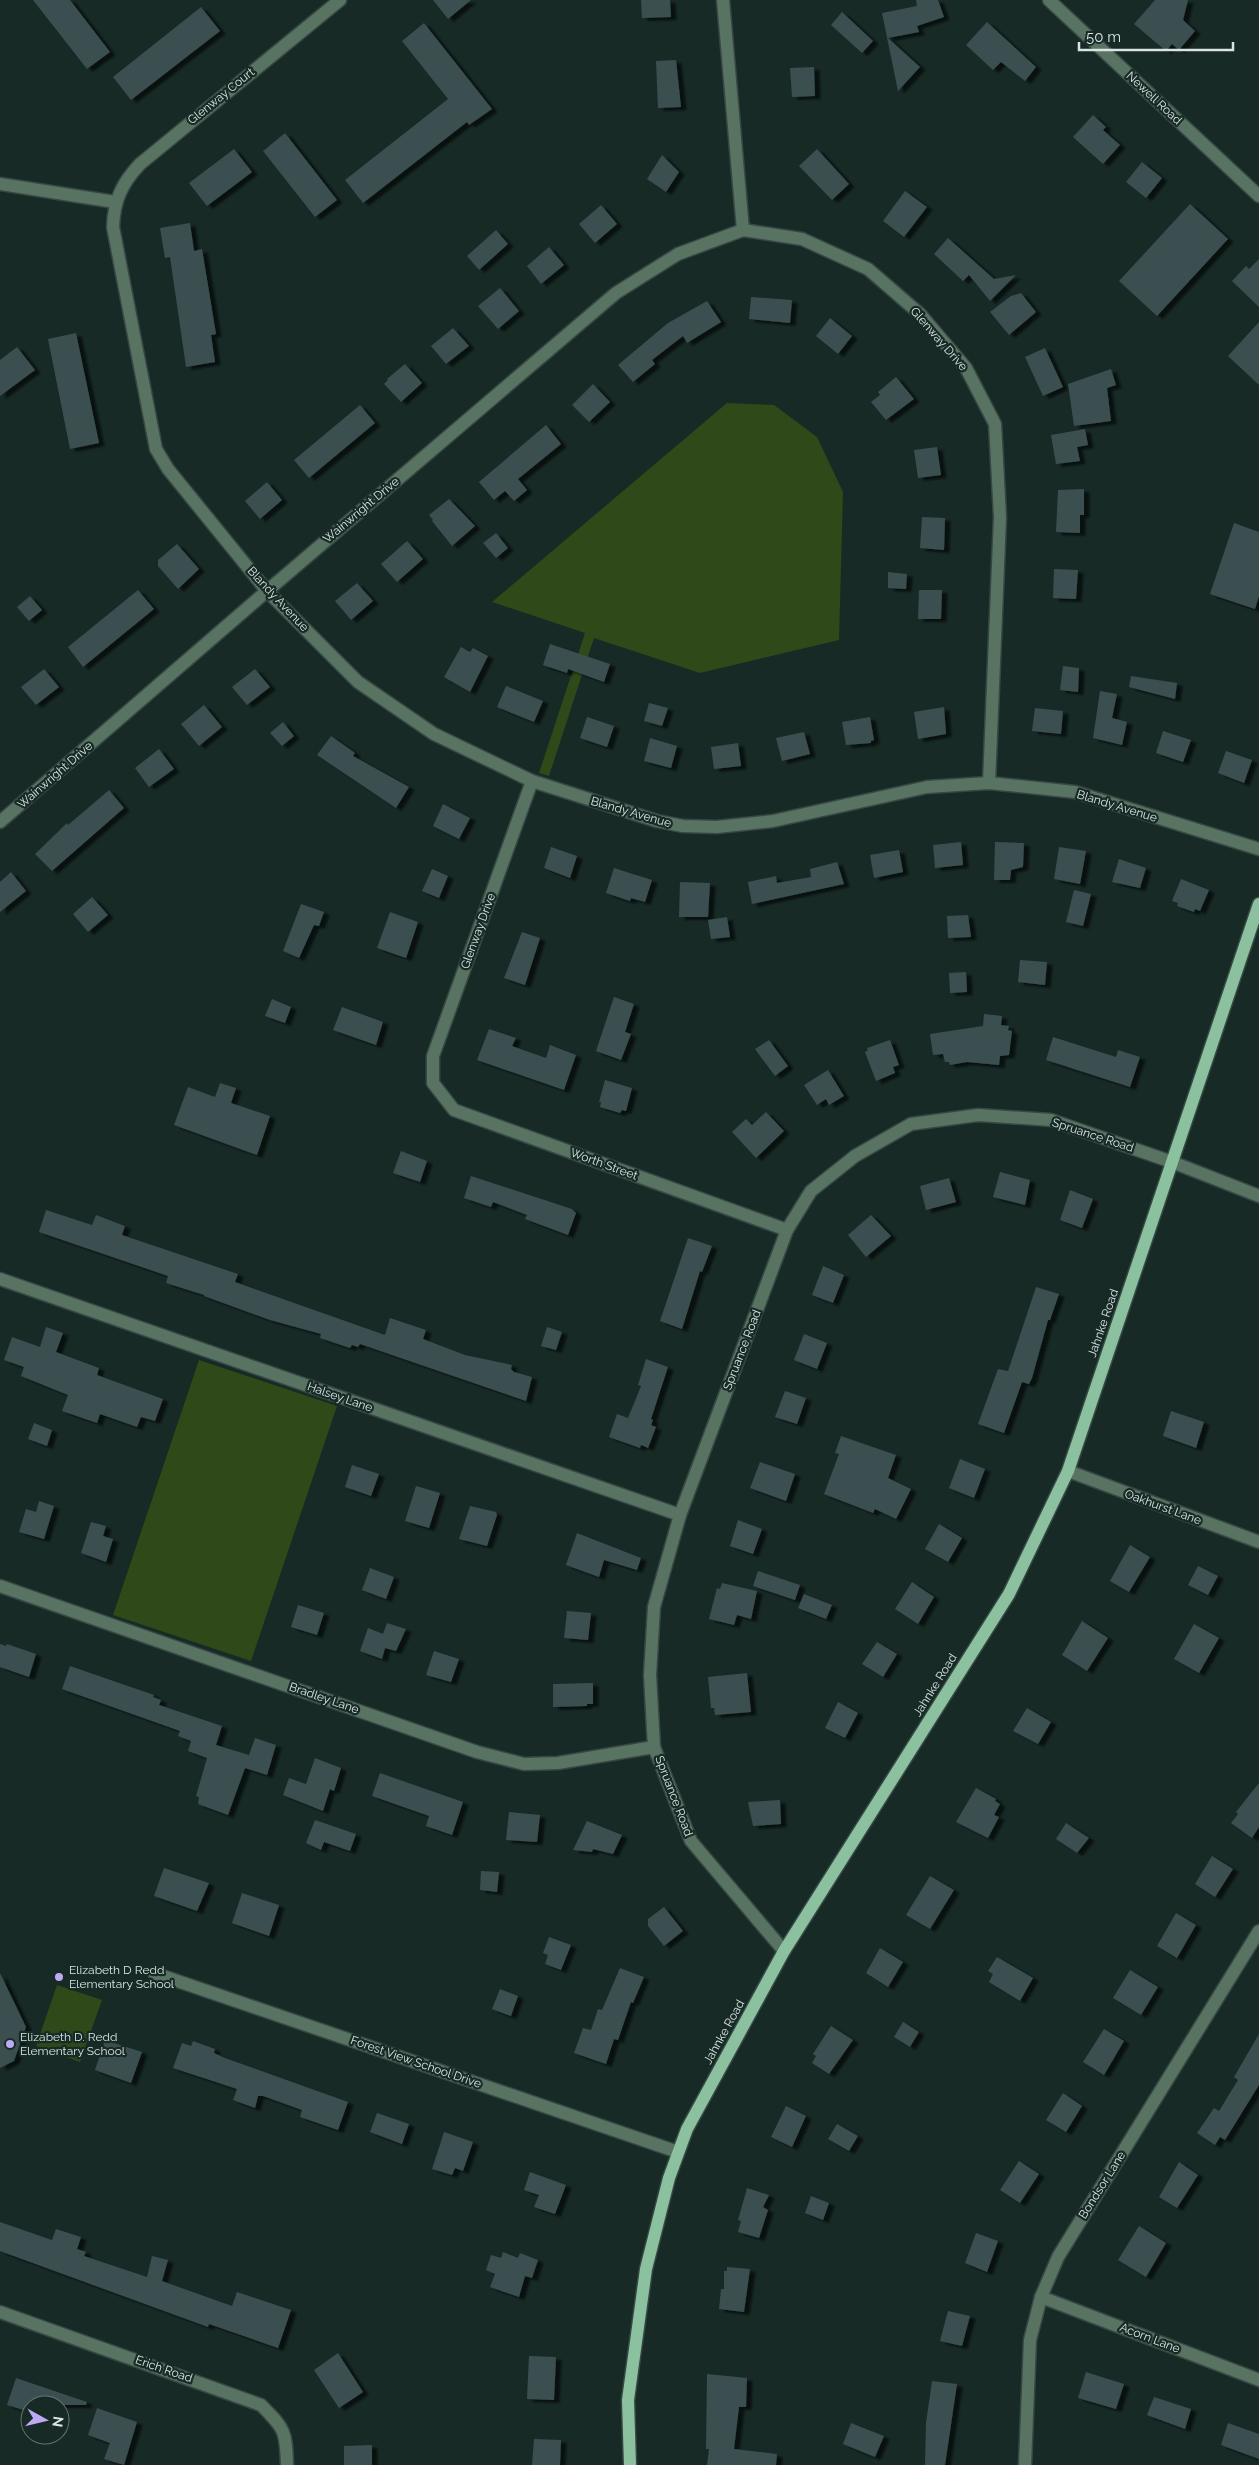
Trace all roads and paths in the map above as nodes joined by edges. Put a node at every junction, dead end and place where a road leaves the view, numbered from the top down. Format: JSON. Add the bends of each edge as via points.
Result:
{"nodes":[{"id":1,"x":340,"y":0,"type":"edge"},
{"id":2,"x":723,"y":0,"type":"edge"},
{"id":3,"x":1049,"y":0,"type":"edge"},
{"id":4,"x":0,"y":184,"type":"edge"},
{"id":5,"x":1259,"y":196,"type":"edge"},
{"id":6,"x":115,"y":202,"type":"junction"},
{"id":7,"x":743,"y":230,"type":"junction"},
{"id":8,"x":156,"y":449,"type":"joint"},
{"id":9,"x":267,"y":591,"type":"junction"},
{"id":10,"x":532,"y":781,"type":"junction"},
{"id":11,"x":989,"y":784,"type":"junction"},
{"id":12,"x":0,"y":822,"type":"edge"},
{"id":13,"x":1259,"y":849,"type":"edge"},
{"id":14,"x":1259,"y":904,"type":"edge"},
{"id":15,"x":433,"y":1083,"type":"joint"},
{"id":16,"x":1172,"y":1162,"type":"junction"},
{"id":17,"x":1259,"y":1196,"type":"edge"},
{"id":18,"x":787,"y":1230,"type":"junction"},
{"id":19,"x":0,"y":1279,"type":"edge"},
{"id":20,"x":1068,"y":1472,"type":"junction"},
{"id":21,"x":680,"y":1515,"type":"junction"},
{"id":22,"x":1259,"y":1542,"type":"edge"},
{"id":23,"x":0,"y":1586,"type":"edge"},
{"id":24,"x":654,"y":1747,"type":"junction"},
{"id":25,"x":1259,"y":1931,"type":"edge"},
{"id":26,"x":784,"y":1951,"type":"junction"},
{"id":27,"x":154,"y":1973,"type":"dead end"},
{"id":28,"x":678,"y":2152,"type":"junction"},
{"id":29,"x":1040,"y":2297,"type":"junction"},
{"id":30,"x":0,"y":2312,"type":"edge"},
{"id":31,"x":1259,"y":2380,"type":"edge"},
{"id":32,"x":287,"y":2465,"type":"edge"},
{"id":33,"x":630,"y":2465,"type":"edge"},
{"id":34,"x":1025,"y":2465,"type":"edge"}],
"edges":[{"from":1,"to":6,"type":"street","name":"Glenway Court","via":[[148,156],[130,174]]},
{"from":2,"to":7,"type":"street"},
{"from":3,"to":5,"type":"street","name":"Newell Road"},
{"from":4,"to":6,"type":"street"},
{"from":6,"to":8,"type":"street","name":"Glenway Court","via":[[114,242]]},
{"from":7,"to":9,"type":"street","name":"Wainwright Drive","via":[[678,254],[616,293]]},
{"from":7,"to":11,"type":"street","name":"Glenway Drive","via":[[802,239],[868,269],[920,314],[966,368],[995,424],[1000,517]]},
{"from":8,"to":9,"type":"street","name":"Blandy Avenue","via":[[168,469]]},
{"from":9,"to":10,"type":"street","name":"Blandy Avenue","via":[[374,695],[434,734]]},
{"from":9,"to":12,"type":"street","name":"Wainwright Drive"},
{"from":10,"to":11,"type":"street","name":"Blandy Avenue","via":[[657,821],[717,827],[773,821],[927,787]]},
{"from":10,"to":15,"type":"street","name":"Glenway Drive","via":[[433,1056]]},
{"from":11,"to":13,"type":"street","name":"Blandy Avenue","via":[[1075,792]]},
{"from":14,"to":16,"type":"main road","name":"Jahnke Road"},
{"from":15,"to":18,"type":"street","name":"Worth Street","via":[[454,1110]]},
{"from":16,"to":17,"type":"street","name":"Spruance Road"},
{"from":16,"to":18,"type":"street","name":"Spruance Road","via":[[1051,1120],[978,1115],[911,1124],[855,1156],[812,1191]]},
{"from":16,"to":20,"type":"main road","name":"Jahnke Road"},
{"from":18,"to":21,"type":"street","name":"Spruance Road"},
{"from":19,"to":21,"type":"street","name":"Halsey Lane"},
{"from":20,"to":22,"type":"street","name":"Oakhurst Lane"},
{"from":20,"to":26,"type":"main road","name":"Jahnke Road","via":[[1009,1594]]},
{"from":21,"to":24,"type":"street","name":"Spruance Road","via":[[654,1607],[650,1675]]},
{"from":23,"to":24,"type":"street","name":"Bradley Lane","via":[[477,1752],[524,1764],[558,1763]]},
{"from":24,"to":26,"type":"street","name":"Spruance Road","via":[[691,1841]]},
{"from":25,"to":29,"type":"street","name":"Bondsor Lane","via":[[1058,2257]]},
{"from":26,"to":28,"type":"main road","name":"Jahnke Road","via":[[687,2129]]},
{"from":27,"to":28,"type":"street","name":"Forest View School Drive"},
{"from":28,"to":33,"type":"main road","name":"Jahnke Road","via":[[646,2270],[628,2400]]},
{"from":29,"to":31,"type":"street","name":"Acorn Lane"},
{"from":29,"to":34,"type":"street","name":"Bondsor Lane","via":[[1030,2340]]},
{"from":30,"to":32,"type":"street","name":"Erich Road","via":[[261,2405],[276,2420],[286,2437]]}]}
